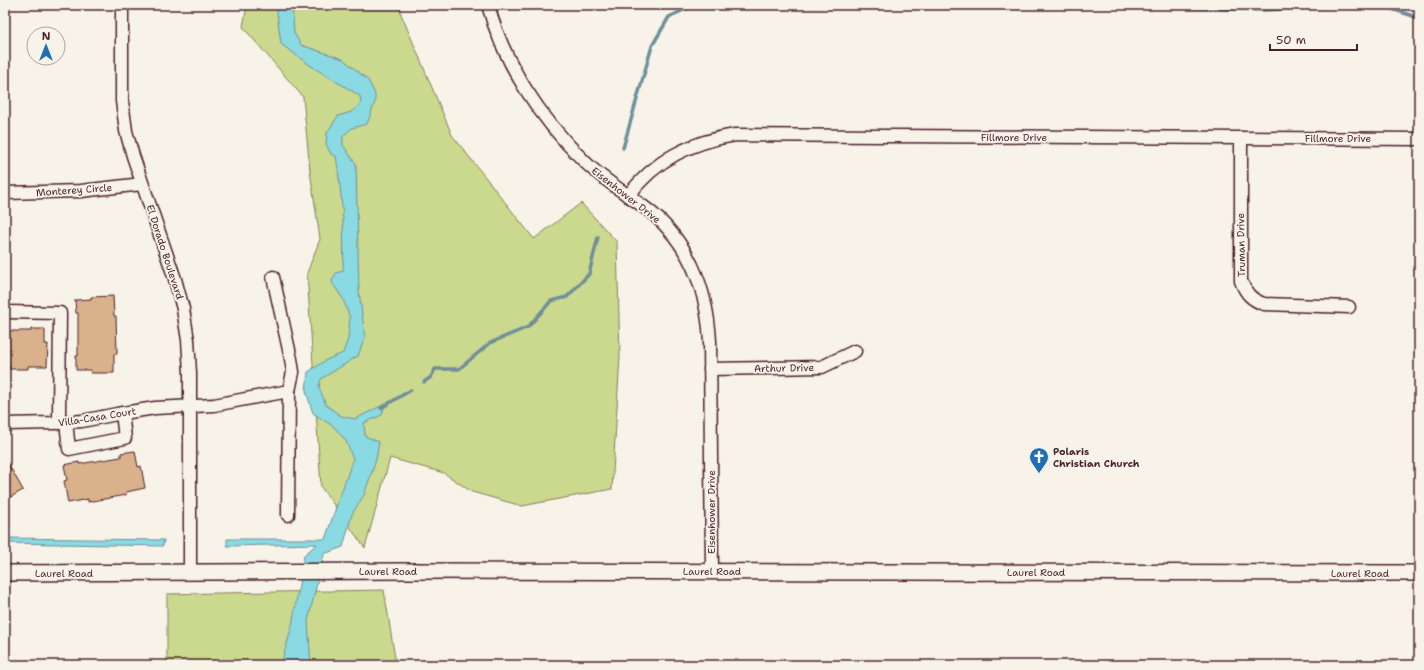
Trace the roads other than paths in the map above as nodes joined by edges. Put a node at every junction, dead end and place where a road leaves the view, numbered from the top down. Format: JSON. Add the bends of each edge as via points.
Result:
{"nodes":[{"id":1,"x":122,"y":5,"type":"edge"},
{"id":2,"x":488,"y":5,"type":"edge"},
{"id":3,"x":1241,"y":138,"type":"junction"},
{"id":4,"x":1419,"y":139,"type":"edge"},
{"id":5,"x":142,"y":184,"type":"junction"},
{"id":6,"x":5,"y":193,"type":"edge"},
{"id":7,"x":628,"y":196,"type":"junction"},
{"id":8,"x":273,"y":277,"type":"dead end"},
{"id":9,"x":1350,"y":307,"type":"dead end"},
{"id":10,"x":5,"y":312,"type":"edge"},
{"id":11,"x":855,"y":351,"type":"dead end"},
{"id":12,"x":710,"y":369,"type":"junction"},
{"id":13,"x":289,"y":390,"type":"junction"},
{"id":14,"x":190,"y":406,"type":"junction"},
{"id":15,"x":122,"y":413,"type":"junction"},
{"id":16,"x":63,"y":423,"type":"junction"},
{"id":17,"x":5,"y":424,"type":"edge"},
{"id":18,"x":288,"y":515,"type":"dead end"},
{"id":19,"x":712,"y":571,"type":"junction"},
{"id":20,"x":5,"y":573,"type":"edge"},
{"id":21,"x":190,"y":573,"type":"junction"},
{"id":22,"x":1419,"y":573,"type":"edge"}],
"edges":[{"from":1,"to":5,"type":"street","name":"El Dorado Boulevard","via":[[122,102],[126,131]]},
{"from":2,"to":7,"type":"street","name":"Eisenhower Drive","via":[[512,66],[545,117],[585,162]]},
{"from":3,"to":4,"type":"street","name":"Fillmore Drive"},
{"from":3,"to":7,"type":"street","name":"Fillmore Drive","via":[[736,135],[709,140],[681,150],[647,174]]},
{"from":3,"to":9,"type":"street","name":"Truman Drive","via":[[1241,281],[1245,290],[1250,297],[1264,304]]},
{"from":5,"to":6,"type":"street","name":"Monterey Circle","via":[[82,191]]},
{"from":5,"to":14,"type":"street","name":"El Dorado Boulevard","via":[[183,309],[188,346]]},
{"from":7,"to":12,"type":"street","name":"Eisenhower Drive","via":[[645,207],[676,239],[699,280],[709,320]]},
{"from":8,"to":13,"type":"street","via":[[293,372]]},
{"from":10,"to":16,"type":"street","via":[[60,313],[59,416]]},
{"from":11,"to":12,"type":"street","name":"Arthur Drive","via":[[822,367]]},
{"from":12,"to":19,"type":"street","name":"Eisenhower Drive"},
{"from":13,"to":14,"type":"street","name":"Villa-Casa Court","via":[[214,405]]},
{"from":13,"to":18,"type":"street"},
{"from":14,"to":15,"type":"street","name":"Villa-Casa Court"},
{"from":14,"to":21,"type":"street","name":"El Dorado Boulevard"},
{"from":15,"to":16,"type":"street","name":"Villa-Casa Court"},
{"from":15,"to":16,"type":"street","via":[[125,438],[69,449]]},
{"from":16,"to":17,"type":"street","name":"Villa-Casa Court"},
{"from":19,"to":21,"type":"street","name":"Laurel Road"},
{"from":19,"to":22,"type":"street","name":"Laurel Road"},
{"from":20,"to":21,"type":"street","name":"Laurel Road"}]}
